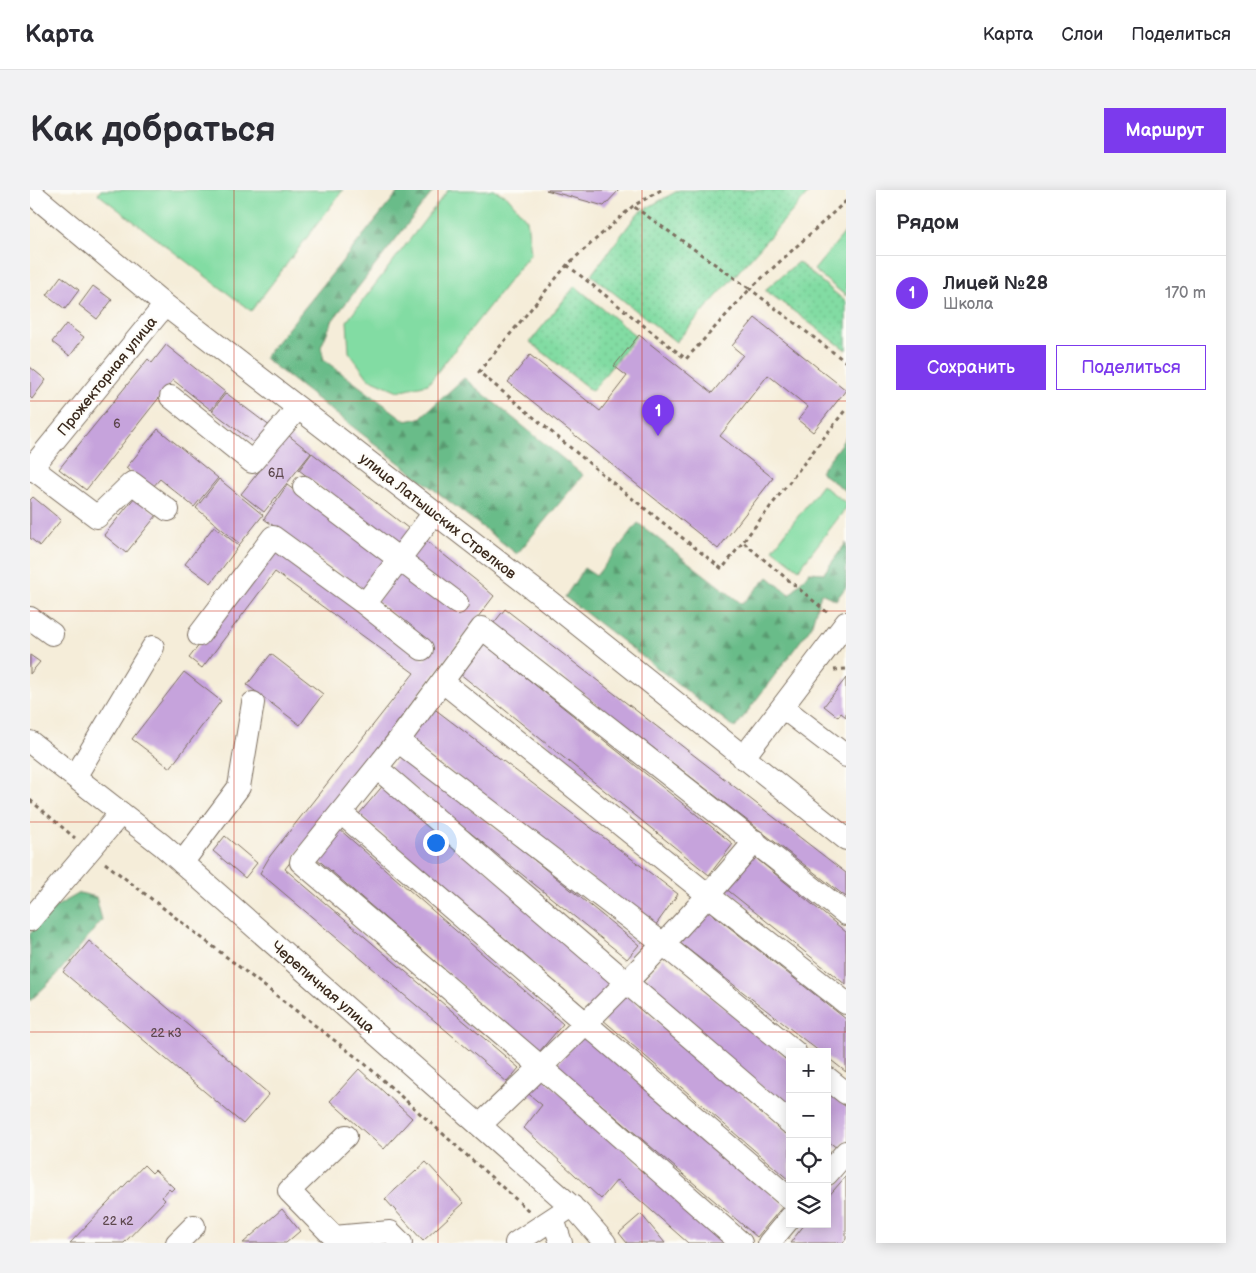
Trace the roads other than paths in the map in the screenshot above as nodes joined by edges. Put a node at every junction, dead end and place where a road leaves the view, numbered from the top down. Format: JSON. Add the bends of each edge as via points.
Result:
{"nodes":[{"id":1,"x":30,"y":192,"type":"edge"},
{"id":2,"x":165,"y":305,"type":"junction"},
{"id":3,"x":171,"y":397,"type":"dead end"},
{"id":4,"x":298,"y":408,"type":"junction"},
{"id":5,"x":31,"y":469,"type":"edge"},
{"id":6,"x":304,"y":487,"type":"dead end"},
{"id":7,"x":168,"y":510,"type":"dead end"},
{"id":8,"x":434,"y":513,"type":"junction"},
{"id":9,"x":399,"y":560,"type":"junction"},
{"id":10,"x":457,"y":603,"type":"dead end"},
{"id":11,"x":366,"y":604,"type":"junction"},
{"id":12,"x":30,"y":618,"type":"edge"},
{"id":13,"x":845,"y":624,"type":"edge"},
{"id":14,"x":52,"y":634,"type":"dead end"},
{"id":15,"x":199,"y":635,"type":"dead end"},
{"id":16,"x":153,"y":647,"type":"dead end"},
{"id":17,"x":422,"y":649,"type":"dead end"},
{"id":18,"x":443,"y":682,"type":"junction"},
{"id":19,"x":253,"y":703,"type":"dead end"},
{"id":20,"x":782,"y":707,"type":"junction"},
{"id":21,"x":398,"y":741,"type":"junction"},
{"id":22,"x":30,"y":742,"type":"edge"},
{"id":23,"x":846,"y":756,"type":"edge"},
{"id":24,"x":743,"y":758,"type":"junction"},
{"id":25,"x":377,"y":768,"type":"junction"},
{"id":26,"x":75,"y":777,"type":"junction"},
{"id":27,"x":121,"y":813,"type":"junction"},
{"id":28,"x":341,"y":813,"type":"junction"},
{"id":29,"x":846,"y":840,"type":"edge"},
{"id":30,"x":755,"y":841,"type":"junction"},
{"id":31,"x":182,"y":863,"type":"junction"},
{"id":32,"x":708,"y":895,"type":"junction"},
{"id":33,"x":846,"y":914,"type":"edge"},
{"id":34,"x":30,"y":920,"type":"edge"},
{"id":35,"x":663,"y":944,"type":"junction"},
{"id":36,"x":627,"y":983,"type":"junction"},
{"id":37,"x":846,"y":1003,"type":"edge"},
{"id":38,"x":586,"y":1023,"type":"junction"},
{"id":39,"x":790,"y":1048,"type":"edge"},
{"id":40,"x":541,"y":1068,"type":"junction"},
{"id":41,"x":831,"y":1081,"type":"edge"},
{"id":42,"x":846,"y":1093,"type":"edge"},
{"id":43,"x":786,"y":1120,"type":"edge"},
{"id":44,"x":480,"y":1125,"type":"junction"},
{"id":45,"x":346,"y":1136,"type":"dead end"},
{"id":46,"x":786,"y":1196,"type":"edge"},
{"id":47,"x":572,"y":1206,"type":"junction"},
{"id":48,"x":553,"y":1219,"type":"junction"},
{"id":49,"x":786,"y":1223,"type":"edge"},
{"id":50,"x":194,"y":1226,"type":"dead end"},
{"id":51,"x":177,"y":1243,"type":"edge"},
{"id":52,"x":401,"y":1243,"type":"edge"},
{"id":53,"x":516,"y":1243,"type":"edge"},
{"id":54,"x":561,"y":1243,"type":"edge"},
{"id":55,"x":605,"y":1243,"type":"edge"},
{"id":56,"x":741,"y":1243,"type":"edge"},
{"id":57,"x":769,"y":1243,"type":"edge"}],
"edges":[{"from":1,"to":2,"type":"street","name":"улица Латышских Стрелков"},
{"from":2,"to":4,"type":"street","name":"улица Латышских Стрелков"},
{"from":2,"to":5,"type":"street","name":"Прожекторная улица"},
{"from":3,"to":4,"type":"street","via":[[252,462]]},
{"from":4,"to":8,"type":"street","name":"улица Латышских Стрелков"},
{"from":5,"to":7,"type":"street","via":[[97,517],[132,483]]},
{"from":6,"to":9,"type":"street"},
{"from":8,"to":9,"type":"street"},
{"from":8,"to":24,"type":"street","name":"улица Латышских Стрелков"},
{"from":9,"to":10,"type":"street"},
{"from":9,"to":11,"type":"street"},
{"from":11,"to":15,"type":"street","via":[[273,537]]},
{"from":11,"to":17,"type":"street"},
{"from":12,"to":14,"type":"street"},
{"from":13,"to":20,"type":"street"},
{"from":16,"to":26,"type":"street"},
{"from":18,"to":21,"type":"street"},
{"from":18,"to":30,"type":"street","via":[[482,628]]},
{"from":18,"to":32,"type":"street"},
{"from":19,"to":31,"type":"street","via":[[239,787]]},
{"from":20,"to":23,"type":"street"},
{"from":20,"to":24,"type":"street"},
{"from":21,"to":25,"type":"street"},
{"from":21,"to":35,"type":"street"},
{"from":22,"to":26,"type":"street","name":"Черепичная улица"},
{"from":24,"to":29,"type":"street","name":"улица Латышских Стрелков"},
{"from":25,"to":28,"type":"street"},
{"from":25,"to":36,"type":"street"},
{"from":26,"to":27,"type":"street","name":"Черепичная улица"},
{"from":27,"to":31,"type":"street","name":"Черепичная улица"},
{"from":27,"to":34,"type":"street"},
{"from":28,"to":38,"type":"street"},
{"from":28,"to":40,"type":"street","via":[[301,862]]},
{"from":30,"to":32,"type":"street"},
{"from":30,"to":33,"type":"street"},
{"from":31,"to":44,"type":"street","name":"Черепичная улица"},
{"from":32,"to":35,"type":"street"},
{"from":32,"to":37,"type":"street"},
{"from":35,"to":36,"type":"street"},
{"from":35,"to":39,"type":"street"},
{"from":36,"to":38,"type":"street"},
{"from":36,"to":43,"type":"street"},
{"from":38,"to":40,"type":"street"},
{"from":38,"to":46,"type":"street"},
{"from":40,"to":44,"type":"street"},
{"from":40,"to":56,"type":"street"},
{"from":41,"to":42,"type":"street"},
{"from":44,"to":47,"type":"street","name":"Черепичная улица"},
{"from":45,"to":52,"type":"street","via":[[289,1191],[334,1236],[390,1232]]},
{"from":47,"to":48,"type":"street"},
{"from":47,"to":55,"type":"street","name":"Черепичная улица"},
{"from":48,"to":53,"type":"street"},
{"from":48,"to":54,"type":"street"},
{"from":49,"to":57,"type":"street"},
{"from":50,"to":51,"type":"street"}]}
